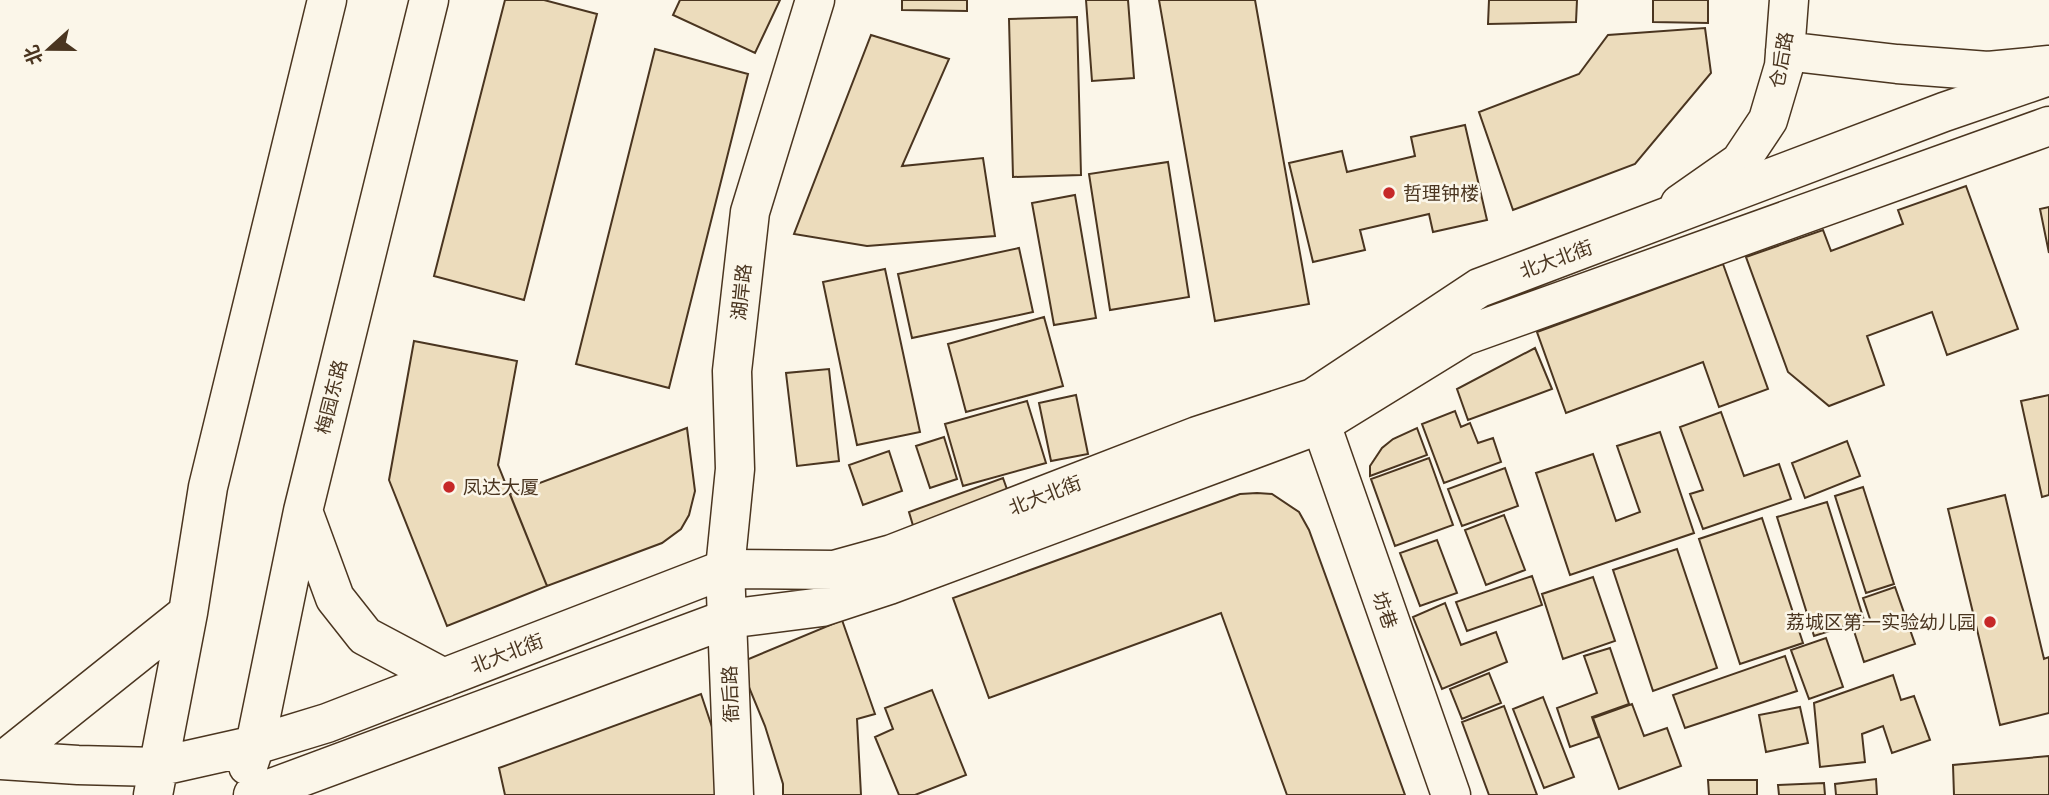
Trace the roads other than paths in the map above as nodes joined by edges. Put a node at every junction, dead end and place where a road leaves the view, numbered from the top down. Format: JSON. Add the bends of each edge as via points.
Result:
{"nodes":[{"id":1,"x":327,"y":0,"type":"edge"},
{"id":2,"x":429,"y":0,"type":"edge"},
{"id":3,"x":815,"y":0,"type":"edge"},
{"id":4,"x":1789,"y":0,"type":"edge"},
{"id":5,"x":1785,"y":51,"type":"junction"},
{"id":6,"x":2049,"y":65,"type":"edge"},
{"id":7,"x":2049,"y":76,"type":"edge"},
{"id":8,"x":2049,"y":126,"type":"edge"},
{"id":9,"x":1640,"y":228,"type":"junction"},
{"id":10,"x":1321,"y":424,"type":"junction"},
{"id":11,"x":303,"y":511,"type":"junction"},
{"id":12,"x":726,"y":594,"type":"junction"},
{"id":13,"x":188,"y":613,"type":"junction"},
{"id":14,"x":444,"y":678,"type":"junction"},
{"id":15,"x":255,"y":745,"type":"junction"},
{"id":16,"x":358,"y":756,"type":"junction"},
{"id":17,"x":2,"y":760,"type":"edge"},
{"id":18,"x":155,"y":781,"type":"edge"},
{"id":19,"x":239,"y":795,"type":"edge"},
{"id":20,"x":253,"y":795,"type":"edge"},
{"id":21,"x":331,"y":795,"type":"edge"},
{"id":22,"x":734,"y":795,"type":"edge"},
{"id":23,"x":1451,"y":795,"type":"edge"}],
"edges":[{"from":1,"to":13,"type":"main road","via":[[208,487]]},
{"from":2,"to":11,"type":"main road","name":"梅园东路"},
{"from":3,"to":12,"type":"main road","name":"湖岸路","via":[[750,212],[732,371],[735,468]]},
{"from":4,"to":5,"type":"main road","name":"仓后路"},
{"from":5,"to":6,"type":"main road","via":[[1988,71]]},
{"from":5,"to":9,"type":"main road","name":"仓后路","via":[[1768,120],[1740,162]]},
{"from":7,"to":9,"type":"main road","name":"北大北街"},
{"from":8,"to":10,"type":"main road","name":"北大北街","via":[[1464,336]]},
{"from":9,"to":12,"type":"main road","name":"北大北街","via":[[1479,288],[1313,398],[1197,436],[892,554]]},
{"from":10,"to":12,"type":"main road","name":"北大北街","via":[[822,607]]},
{"from":10,"to":23,"type":"main road","name":"坊巷"},
{"from":11,"to":14,"type":"main road","via":[[335,598],[365,636]]},
{"from":11,"to":15,"type":"main road","name":"梅园东路"},
{"from":12,"to":14,"type":"main road","name":"北大北街"},
{"from":12,"to":16,"type":"main road","name":"北大北街"},
{"from":12,"to":22,"type":"main road","name":"衙后路"},
{"from":13,"to":17,"type":"main road"},
{"from":13,"to":18,"type":"main road"},
{"from":14,"to":15,"type":"main road","name":"北大北街"},
{"from":15,"to":18,"type":"main road","name":"北大北街"},
{"from":15,"to":19,"type":"main road","name":"梅园东路"},
{"from":16,"to":20,"type":"main road","name":"北大北街"},
{"from":16,"to":21,"type":"main road"},
{"from":17,"to":18,"type":"main road","name":"北大北街","via":[[78,765]]}]}
